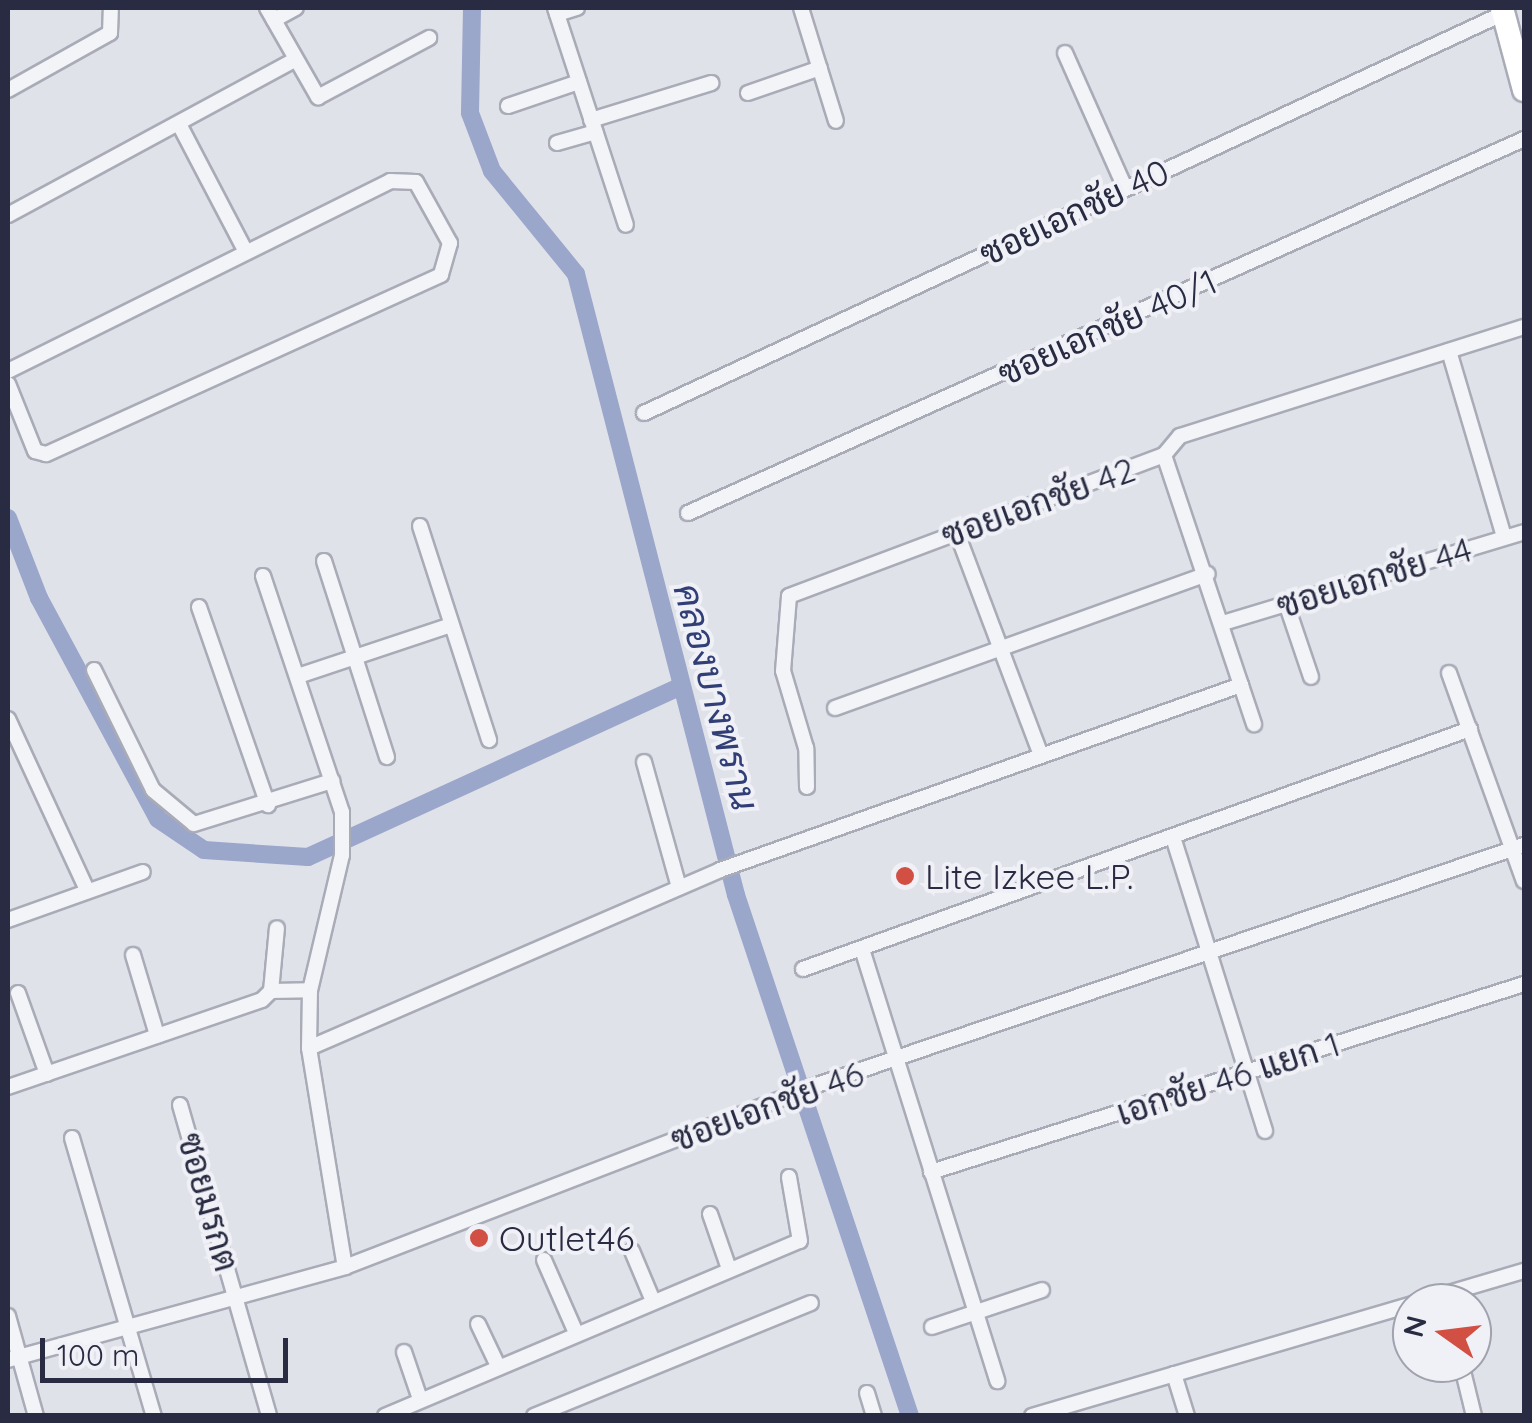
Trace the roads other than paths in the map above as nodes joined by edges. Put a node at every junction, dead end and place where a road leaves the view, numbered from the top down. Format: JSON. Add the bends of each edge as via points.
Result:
{"nodes":[{"id":1,"x":111,"y":8,"type":"edge"},
{"id":2,"x":296,"y":8,"type":"edge"},
{"id":3,"x":576,"y":8,"type":"edge"},
{"id":4,"x":801,"y":8,"type":"edge"},
{"id":5,"x":1503,"y":10,"type":"edge"},
{"id":6,"x":556,"y":11,"type":"edge"},
{"id":7,"x":271,"y":14,"type":"edge"},
{"id":8,"x":429,"y":38,"type":"dead end"},
{"id":9,"x":1064,"y":53,"type":"dead end"},
{"id":10,"x":295,"y":60,"type":"junction"},
{"id":11,"x":820,"y":68,"type":"junction"},
{"id":12,"x":579,"y":82,"type":"junction"},
{"id":13,"x":710,"y":84,"type":"dead end"},
{"id":14,"x":8,"y":90,"type":"edge"},
{"id":15,"x":1524,"y":90,"type":"edge"},
{"id":16,"x":748,"y":93,"type":"dead end"},
{"id":17,"x":508,"y":106,"type":"dead end"},
{"id":18,"x":836,"y":121,"type":"dead end"},
{"id":19,"x":178,"y":124,"type":"junction"},
{"id":20,"x":593,"y":126,"type":"junction"},
{"id":21,"x":1524,"y":139,"type":"edge"},
{"id":22,"x":557,"y":143,"type":"dead end"},
{"id":23,"x":1125,"y":188,"type":"junction"},
{"id":24,"x":8,"y":215,"type":"edge"},
{"id":25,"x":626,"y":225,"type":"dead end"},
{"id":26,"x":246,"y":252,"type":"junction"},
{"id":27,"x":1524,"y":326,"type":"edge"},
{"id":28,"x":1449,"y":351,"type":"junction"},
{"id":29,"x":8,"y":370,"type":"edge"},
{"id":30,"x":8,"y":384,"type":"edge"},
{"id":31,"x":644,"y":413,"type":"dead end"},
{"id":32,"x":1164,"y":456,"type":"junction"},
{"id":33,"x":688,"y":513,"type":"dead end"},
{"id":34,"x":420,"y":526,"type":"dead end"},
{"id":35,"x":1524,"y":532,"type":"edge"},
{"id":36,"x":956,"y":533,"type":"junction"},
{"id":37,"x":1504,"y":537,"type":"junction"},
{"id":38,"x":324,"y":561,"type":"dead end"},
{"id":39,"x":1208,"y":574,"type":"junction"},
{"id":40,"x":263,"y":576,"type":"dead end"},
{"id":41,"x":1286,"y":604,"type":"junction"},
{"id":42,"x":199,"y":607,"type":"dead end"},
{"id":43,"x":1223,"y":622,"type":"junction"},
{"id":44,"x":451,"y":625,"type":"junction"},
{"id":45,"x":1000,"y":649,"type":"junction"},
{"id":46,"x":358,"y":656,"type":"junction"},
{"id":47,"x":94,"y":670,"type":"dead end"},
{"id":48,"x":1449,"y":672,"type":"dead end"},
{"id":49,"x":298,"y":676,"type":"junction"},
{"id":50,"x":1310,"y":677,"type":"dead end"},
{"id":51,"x":1240,"y":684,"type":"junction"},
{"id":52,"x":835,"y":708,"type":"dead end"},
{"id":53,"x":8,"y":719,"type":"edge"},
{"id":54,"x":1254,"y":724,"type":"dead end"},
{"id":55,"x":1470,"y":730,"type":"junction"},
{"id":56,"x":489,"y":740,"type":"dead end"},
{"id":57,"x":1040,"y":754,"type":"junction"},
{"id":58,"x":387,"y":757,"type":"dead end"},
{"id":59,"x":644,"y":762,"type":"dead end"},
{"id":60,"x":332,"y":781,"type":"junction"},
{"id":61,"x":807,"y":786,"type":"dead end"},
{"id":62,"x":268,"y":805,"type":"junction"},
{"id":63,"x":1173,"y":837,"type":"junction"},
{"id":64,"x":1519,"y":847,"type":"edge"},
{"id":65,"x":143,"y":872,"type":"dead end"},
{"id":66,"x":1524,"y":882,"type":"edge"},
{"id":67,"x":679,"y":888,"type":"junction"},
{"id":68,"x":87,"y":890,"type":"junction"},
{"id":69,"x":8,"y":920,"type":"edge"},
{"id":70,"x":277,"y":928,"type":"dead end"},
{"id":71,"x":862,"y":949,"type":"junction"},
{"id":72,"x":1212,"y":954,"type":"junction"},
{"id":73,"x":133,"y":955,"type":"dead end"},
{"id":74,"x":802,"y":969,"type":"dead end"},
{"id":75,"x":1524,"y":984,"type":"edge"},
{"id":76,"x":310,"y":990,"type":"junction"},
{"id":77,"x":18,"y":992,"type":"dead end"},
{"id":78,"x":271,"y":992,"type":"junction"},
{"id":79,"x":157,"y":1034,"type":"junction"},
{"id":80,"x":309,"y":1048,"type":"junction"},
{"id":81,"x":896,"y":1060,"type":"junction"},
{"id":82,"x":1247,"y":1072,"type":"junction"},
{"id":83,"x":47,"y":1074,"type":"junction"},
{"id":84,"x":8,"y":1087,"type":"edge"},
{"id":85,"x":180,"y":1105,"type":"dead end"},
{"id":86,"x":1265,"y":1131,"type":"dead end"},
{"id":87,"x":72,"y":1138,"type":"dead end"},
{"id":88,"x":931,"y":1172,"type":"junction"},
{"id":89,"x":788,"y":1177,"type":"dead end"},
{"id":90,"x":710,"y":1214,"type":"dead end"},
{"id":91,"x":632,"y":1251,"type":"dead end"},
{"id":92,"x":544,"y":1260,"type":"dead end"},
{"id":93,"x":345,"y":1267,"type":"junction"},
{"id":94,"x":730,"y":1269,"type":"junction"},
{"id":95,"x":1524,"y":1271,"type":"edge"},
{"id":96,"x":1491,"y":1283,"type":"edge"},
{"id":97,"x":1042,"y":1290,"type":"dead end"},
{"id":98,"x":236,"y":1296,"type":"junction"},
{"id":99,"x":653,"y":1301,"type":"junction"},
{"id":100,"x":810,"y":1302,"type":"dead end"},
{"id":101,"x":1392,"y":1310,"type":"edge"},
{"id":102,"x":976,"y":1313,"type":"junction"},
{"id":103,"x":8,"y":1316,"type":"edge"},
{"id":104,"x":478,"y":1324,"type":"dead end"},
{"id":105,"x":129,"y":1325,"type":"junction"},
{"id":106,"x":932,"y":1327,"type":"dead end"},
{"id":107,"x":576,"y":1333,"type":"junction"},
{"id":108,"x":404,"y":1352,"type":"dead end"},
{"id":109,"x":13,"y":1358,"type":"edge"},
{"id":110,"x":498,"y":1366,"type":"junction"},
{"id":111,"x":1174,"y":1374,"type":"junction"},
{"id":112,"x":997,"y":1380,"type":"dead end"},
{"id":113,"x":1466,"y":1383,"type":"edge"},
{"id":114,"x":867,"y":1393,"type":"dead end"},
{"id":115,"x":420,"y":1399,"type":"junction"},
{"id":116,"x":36,"y":1416,"type":"edge"},
{"id":117,"x":154,"y":1416,"type":"edge"},
{"id":118,"x":270,"y":1416,"type":"edge"},
{"id":119,"x":384,"y":1416,"type":"edge"},
{"id":120,"x":534,"y":1416,"type":"edge"},
{"id":121,"x":874,"y":1416,"type":"edge"},
{"id":122,"x":1032,"y":1416,"type":"edge"},
{"id":123,"x":1186,"y":1416,"type":"edge"},
{"id":124,"x":1474,"y":1416,"type":"edge"}],
"edges":[{"from":1,"to":14,"type":"street","via":[[110,33]]},
{"from":2,"to":7,"type":"street"},
{"from":3,"to":6,"type":"street"},
{"from":4,"to":11,"type":"street"},
{"from":5,"to":15,"type":"main road"},
{"from":5,"to":23,"type":"street","name":"ซอยเอกชัย 40"},
{"from":6,"to":12,"type":"street"},
{"from":7,"to":10,"type":"street"},
{"from":8,"to":10,"type":"street","via":[[318,97]]},
{"from":9,"to":23,"type":"street"},
{"from":10,"to":19,"type":"street"},
{"from":11,"to":16,"type":"street"},
{"from":11,"to":18,"type":"street"},
{"from":12,"to":17,"type":"street"},
{"from":12,"to":20,"type":"street"},
{"from":13,"to":20,"type":"street"},
{"from":19,"to":24,"type":"street"},
{"from":19,"to":26,"type":"street"},
{"from":20,"to":22,"type":"street"},
{"from":20,"to":25,"type":"street"},
{"from":21,"to":33,"type":"street","name":"ซอยเอกชัย 40/1"},
{"from":23,"to":31,"type":"street","name":"ซอยเอกชัย 40"},
{"from":26,"to":29,"type":"street"},
{"from":26,"to":30,"type":"street","via":[[406,178],[450,243],[451,261],[441,275],[46,454],[35,451]]},
{"from":27,"to":28,"type":"street","name":"ซอยเอกชัย 42"},
{"from":28,"to":32,"type":"street","name":"ซอยเอกชัย 42","via":[[1180,436]]},
{"from":28,"to":37,"type":"street"},
{"from":32,"to":36,"type":"street","name":"ซอยเอกชัย 42"},
{"from":32,"to":39,"type":"street"},
{"from":34,"to":44,"type":"street"},
{"from":35,"to":37,"type":"street","name":"ซอยเอกชัย 44"},
{"from":36,"to":45,"type":"street"},
{"from":36,"to":61,"type":"street","name":"ซอยเอกชัย 42","via":[[790,596],[783,670]]},
{"from":37,"to":41,"type":"street","name":"ซอยเอกชัย 44"},
{"from":38,"to":46,"type":"street"},
{"from":39,"to":43,"type":"street"},
{"from":39,"to":45,"type":"street"},
{"from":40,"to":49,"type":"street"},
{"from":41,"to":43,"type":"street","name":"ซอยเอกชัย 44"},
{"from":41,"to":50,"type":"street"},
{"from":42,"to":62,"type":"street"},
{"from":43,"to":51,"type":"street"},
{"from":44,"to":46,"type":"street"},
{"from":44,"to":56,"type":"street"},
{"from":45,"to":52,"type":"street"},
{"from":45,"to":57,"type":"street"},
{"from":46,"to":49,"type":"street"},
{"from":46,"to":58,"type":"street"},
{"from":47,"to":62,"type":"street","via":[[153,790],[177,816],[209,823]]},
{"from":48,"to":55,"type":"street"},
{"from":49,"to":60,"type":"street"},
{"from":51,"to":54,"type":"street"},
{"from":51,"to":57,"type":"street"},
{"from":53,"to":68,"type":"street"},
{"from":55,"to":63,"type":"street"},
{"from":55,"to":64,"type":"street"},
{"from":57,"to":67,"type":"street"},
{"from":59,"to":67,"type":"street"},
{"from":60,"to":62,"type":"street"},
{"from":60,"to":76,"type":"street","via":[[342,812],[342,855]]},
{"from":63,"to":71,"type":"street"},
{"from":63,"to":72,"type":"street"},
{"from":64,"to":66,"type":"street"},
{"from":64,"to":72,"type":"street","name":"ซอยเอกชัย 46"},
{"from":65,"to":68,"type":"street"},
{"from":67,"to":80,"type":"street"},
{"from":68,"to":69,"type":"street"},
{"from":70,"to":78,"type":"street"},
{"from":71,"to":74,"type":"street"},
{"from":71,"to":81,"type":"street"},
{"from":72,"to":81,"type":"street","name":"ซอยเอกชัย 46"},
{"from":72,"to":82,"type":"street"},
{"from":73,"to":79,"type":"street"},
{"from":75,"to":82,"type":"street","name":"เอกชัย 46 แยก 1"},
{"from":76,"to":78,"type":"street"},
{"from":76,"to":80,"type":"street"},
{"from":77,"to":83,"type":"street"},
{"from":78,"to":79,"type":"street","via":[[228,1015]]},
{"from":79,"to":83,"type":"street"},
{"from":80,"to":93,"type":"street"},
{"from":81,"to":88,"type":"street"},
{"from":81,"to":93,"type":"street","name":"ซอยเอกชัย 46","via":[[788,1095]]},
{"from":82,"to":86,"type":"street"},
{"from":82,"to":88,"type":"street","name":"เอกชัย 46 แยก 1"},
{"from":83,"to":84,"type":"street"},
{"from":85,"to":98,"type":"street","name":"ซอยมรกต"},
{"from":87,"to":105,"type":"street"},
{"from":88,"to":102,"type":"street"},
{"from":89,"to":94,"type":"street","via":[[805,1236]]},
{"from":90,"to":94,"type":"street"},
{"from":91,"to":99,"type":"street"},
{"from":92,"to":107,"type":"street"},
{"from":93,"to":98,"type":"street","name":"ซอยเอกชัย 46"},
{"from":94,"to":99,"type":"street"},
{"from":95,"to":96,"type":"street"},
{"from":97,"to":102,"type":"street"},
{"from":98,"to":105,"type":"street","name":"ซอยเอกชัย 46"},
{"from":98,"to":118,"type":"street","name":"ซอยมรกต"},
{"from":99,"to":107,"type":"street"},
{"from":100,"to":120,"type":"street"},
{"from":101,"to":111,"type":"street"},
{"from":102,"to":106,"type":"street"},
{"from":102,"to":112,"type":"street"},
{"from":103,"to":109,"type":"street"},
{"from":104,"to":110,"type":"street"},
{"from":105,"to":109,"type":"street","name":"ซอยเอกชัย 46"},
{"from":105,"to":117,"type":"street"},
{"from":107,"to":110,"type":"street"},
{"from":108,"to":115,"type":"street"},
{"from":109,"to":116,"type":"street"},
{"from":110,"to":115,"type":"street"},
{"from":111,"to":122,"type":"street"},
{"from":111,"to":123,"type":"street"},
{"from":113,"to":124,"type":"street"},
{"from":114,"to":121,"type":"street"},
{"from":115,"to":119,"type":"street"}]}
